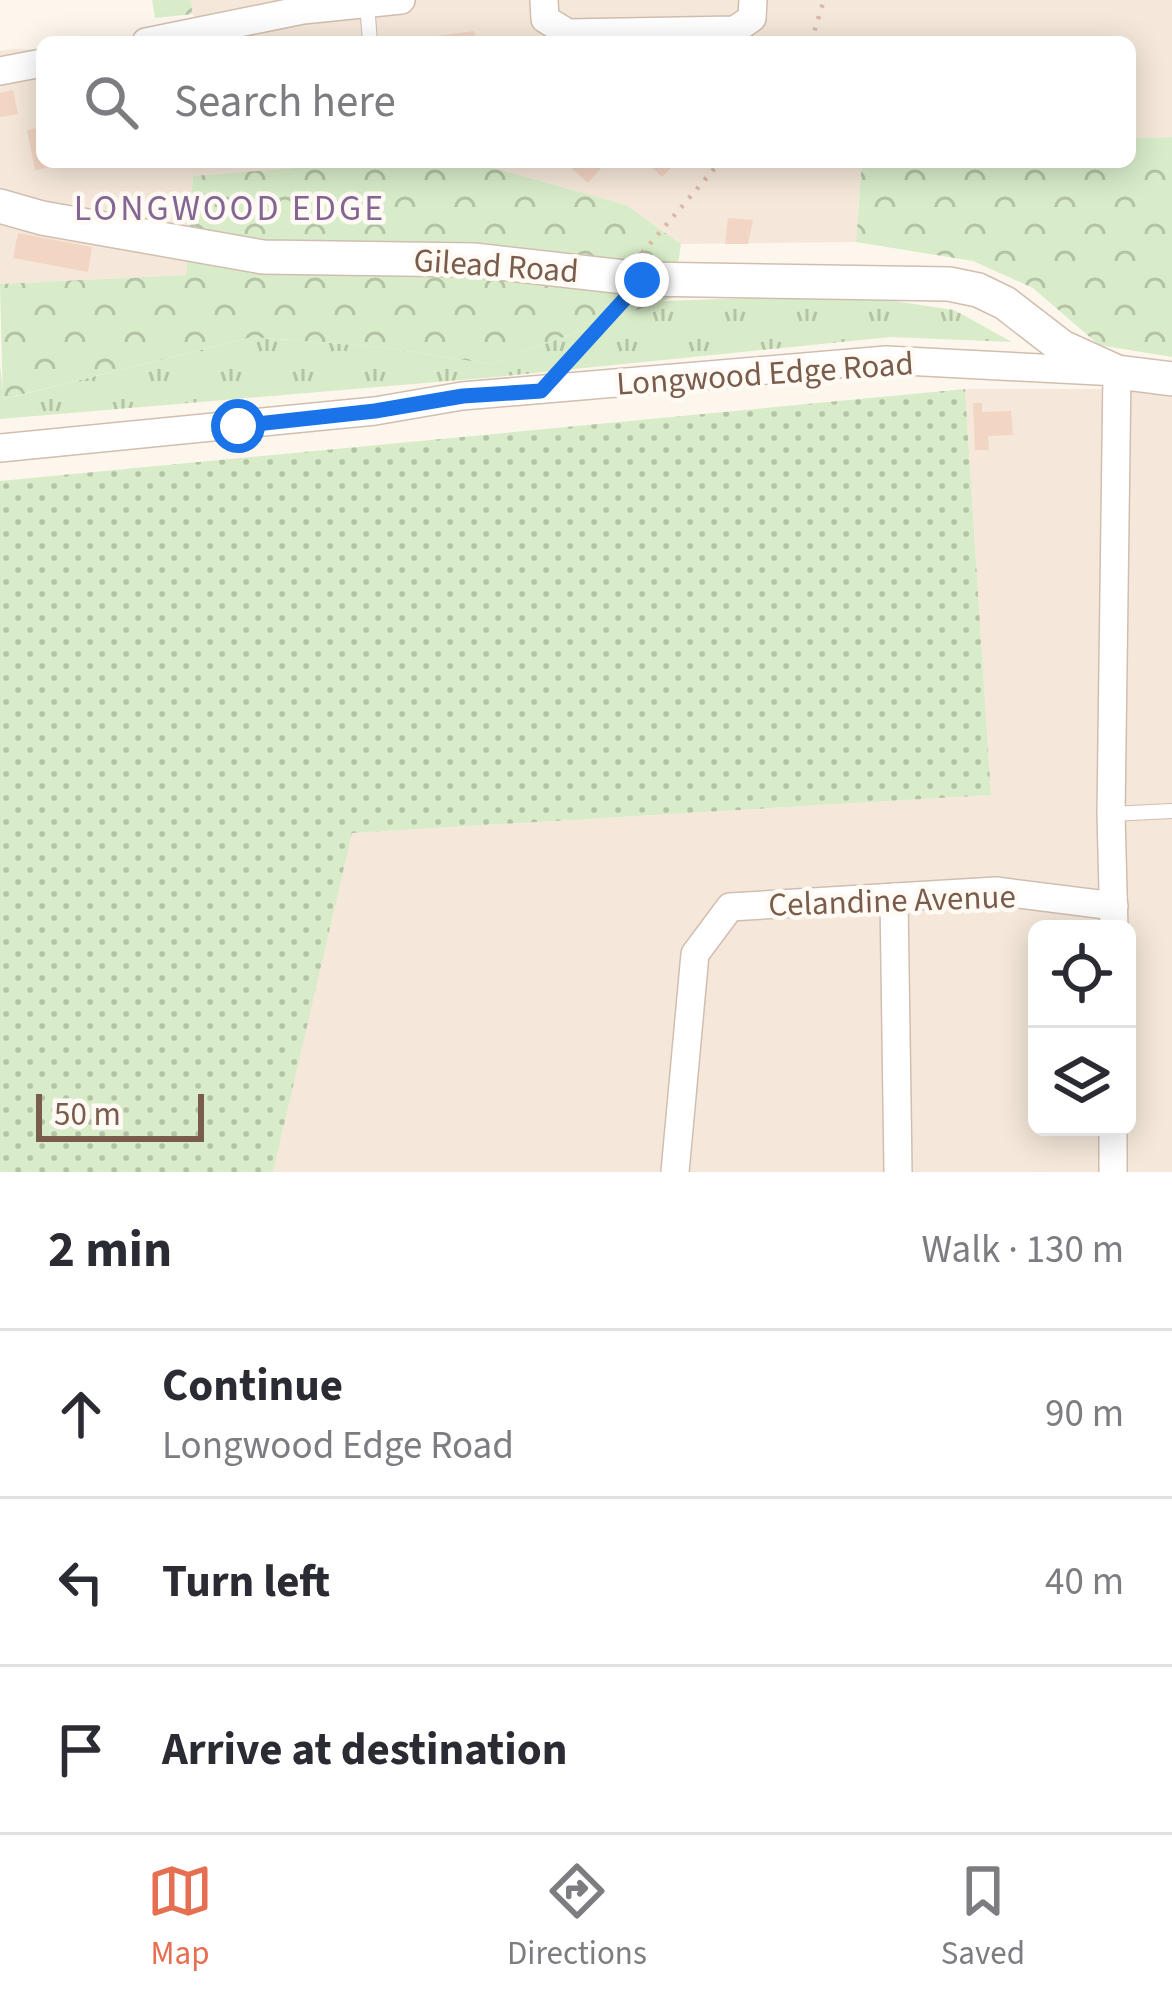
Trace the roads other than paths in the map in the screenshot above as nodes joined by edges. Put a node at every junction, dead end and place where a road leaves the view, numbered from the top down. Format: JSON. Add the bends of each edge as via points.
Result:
{"nodes":[{"id":1,"x":401,"y":0,"type":"edge"},
{"id":2,"x":544,"y":0,"type":"edge"},
{"id":3,"x":752,"y":0,"type":"edge"},
{"id":4,"x":367,"y":4,"type":"junction"},
{"id":5,"x":251,"y":11,"type":"edge"},
{"id":6,"x":166,"y":36,"type":"edge"},
{"id":7,"x":370,"y":36,"type":"edge"},
{"id":8,"x":594,"y":36,"type":"edge"},
{"id":9,"x":622,"y":36,"type":"edge"},
{"id":10,"x":36,"y":64,"type":"edge"},
{"id":11,"x":0,"y":71,"type":"edge"},
{"id":12,"x":0,"y":206,"type":"edge"},
{"id":13,"x":1117,"y":372,"type":"junction"},
{"id":14,"x":1172,"y":379,"type":"edge"},
{"id":15,"x":0,"y":448,"type":"edge"},
{"id":16,"x":1172,"y":811,"type":"edge"},
{"id":17,"x":1111,"y":814,"type":"junction"},
{"id":18,"x":894,"y":897,"type":"junction"},
{"id":19,"x":1114,"y":918,"type":"edge"},
{"id":20,"x":1113,"y":1136,"type":"edge"},
{"id":21,"x":675,"y":1172,"type":"edge"},
{"id":22,"x":898,"y":1172,"type":"edge"},
{"id":23,"x":1113,"y":1172,"type":"edge"}],
"edges":[{"from":1,"to":4,"type":"street"},
{"from":2,"to":8,"type":"street","via":[[545,19]]},
{"from":3,"to":9,"type":"street","via":[[752,18],[735,30]]},
{"from":4,"to":5,"type":"street"},
{"from":4,"to":7,"type":"lane"},
{"from":5,"to":6,"type":"street"},
{"from":10,"to":11,"type":"street"},
{"from":12,"to":13,"type":"street","name":"Gilead Road","via":[[263,257],[474,260],[632,278],[950,284],[1005,303],[1062,347]]},
{"from":13,"to":14,"type":"street","name":"Longwood Edge Road"},
{"from":13,"to":15,"type":"street","name":"Longwood Edge Road","via":[[886,360]]},
{"from":13,"to":17,"type":"street"},
{"from":16,"to":17,"type":"lane"},
{"from":17,"to":19,"type":"street"},
{"from":18,"to":19,"type":"street","name":"Celandine Avenue","via":[[996,891]]},
{"from":18,"to":21,"type":"street","name":"Celandine Avenue","via":[[730,908],[695,954]]},
{"from":18,"to":22,"type":"street"},
{"from":20,"to":23,"type":"street"}]}
